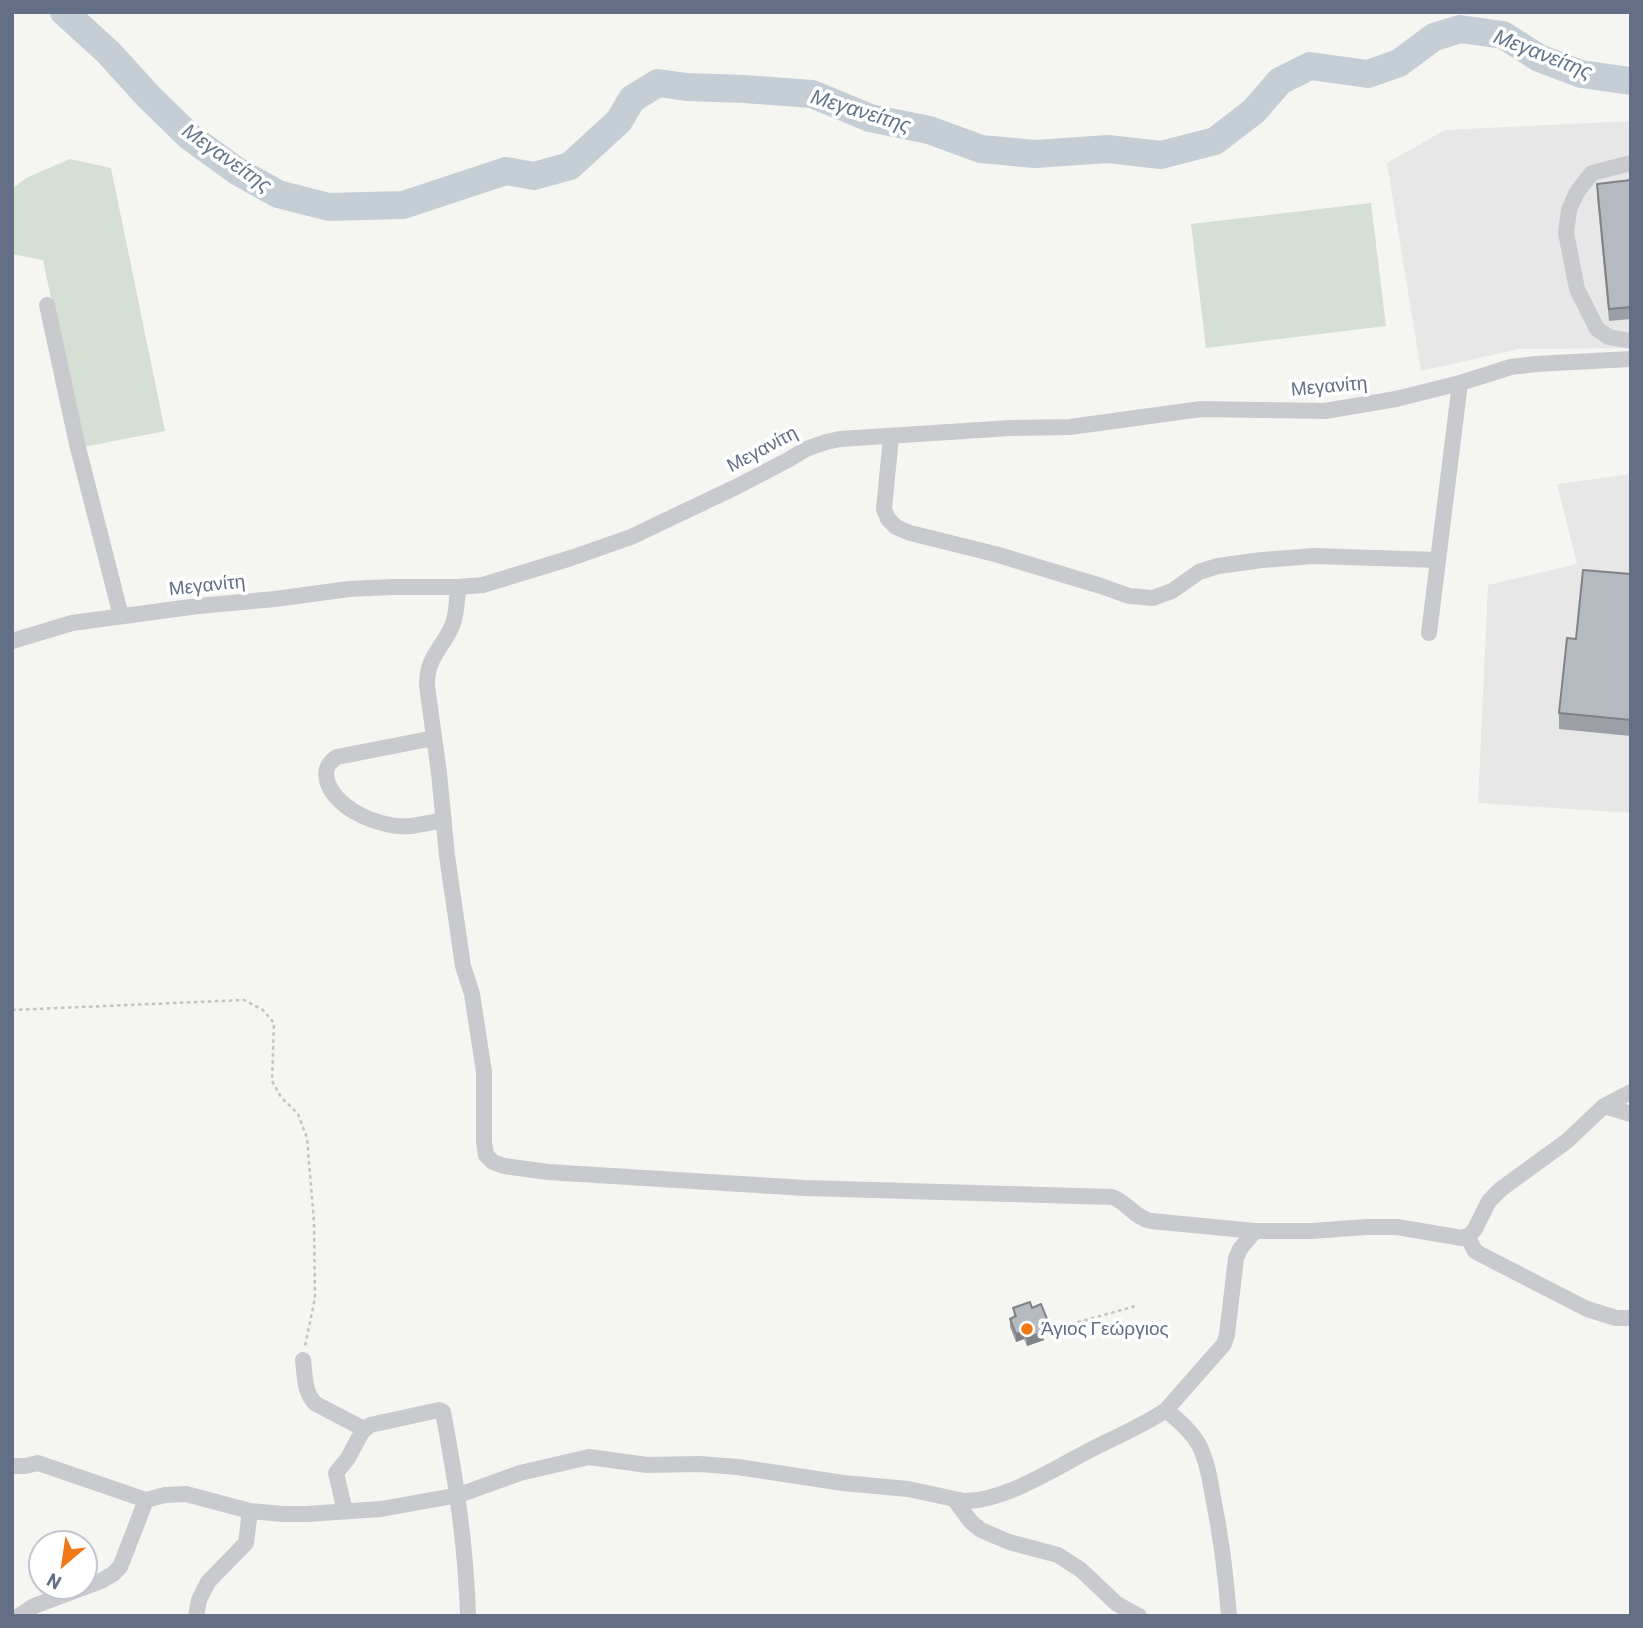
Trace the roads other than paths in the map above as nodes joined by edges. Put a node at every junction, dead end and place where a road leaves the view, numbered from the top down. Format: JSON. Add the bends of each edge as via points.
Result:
{"nodes":[{"id":1,"x":1631,"y":163,"type":"edge"},
{"id":2,"x":47,"y":305,"type":"dead end"},
{"id":3,"x":1631,"y":341,"type":"edge"},
{"id":4,"x":1631,"y":359,"type":"edge"},
{"id":5,"x":1460,"y":383,"type":"junction"},
{"id":6,"x":891,"y":437,"type":"junction"},
{"id":7,"x":1438,"y":560,"type":"junction"},
{"id":8,"x":458,"y":587,"type":"junction"},
{"id":9,"x":121,"y":616,"type":"junction"},
{"id":10,"x":1429,"y":634,"type":"dead end"},
{"id":11,"x":12,"y":641,"type":"edge"},
{"id":12,"x":434,"y":738,"type":"junction"},
{"id":13,"x":444,"y":820,"type":"junction"},
{"id":14,"x":1631,"y":1092,"type":"edge"},
{"id":15,"x":1604,"y":1105,"type":"junction"},
{"id":16,"x":1631,"y":1114,"type":"edge"},
{"id":17,"x":1255,"y":1231,"type":"junction"},
{"id":18,"x":1467,"y":1236,"type":"junction"},
{"id":19,"x":1631,"y":1318,"type":"edge"},
{"id":20,"x":303,"y":1360,"type":"road end"},
{"id":21,"x":1166,"y":1409,"type":"junction"},
{"id":22,"x":364,"y":1429,"type":"junction"},
{"id":23,"x":12,"y":1466,"type":"edge"},
{"id":24,"x":458,"y":1494,"type":"junction"},
{"id":25,"x":954,"y":1499,"type":"junction"},
{"id":26,"x":146,"y":1500,"type":"junction"},
{"id":27,"x":250,"y":1511,"type":"junction"},
{"id":28,"x":345,"y":1511,"type":"junction"},
{"id":29,"x":19,"y":1616,"type":"edge"},
{"id":30,"x":196,"y":1616,"type":"edge"},
{"id":31,"x":468,"y":1616,"type":"edge"},
{"id":32,"x":1139,"y":1616,"type":"edge"},
{"id":33,"x":1229,"y":1616,"type":"edge"}],
"edges":[{"from":1,"to":3,"type":"street","via":[[1592,173],[1569,210],[1566,233],[1577,289],[1597,329],[1609,337]]},
{"from":2,"to":9,"type":"street"},
{"from":4,"to":5,"type":"street","name":"Μεγανίτη","via":[[1527,364]]},
{"from":5,"to":6,"type":"street","name":"Μεγανίτη","via":[[1325,411],[1201,409],[1070,427]]},
{"from":5,"to":7,"type":"street"},
{"from":6,"to":7,"type":"street","via":[[884,509],[896,527],[1129,596],[1153,598],[1199,572],[1262,560],[1314,556]]},
{"from":6,"to":8,"type":"street","name":"Μεγανίτη","via":[[817,444],[631,537],[499,580]]},
{"from":7,"to":10,"type":"street"},
{"from":8,"to":9,"type":"street","name":"Μεγανίτη","via":[[349,589]]},
{"from":8,"to":12,"type":"street","via":[[455,619],[427,676]]},
{"from":9,"to":11,"type":"street","name":"Μεγανίτη","via":[[72,623]]},
{"from":12,"to":13,"type":"street"},
{"from":12,"to":13,"type":"street","via":[[337,757],[330,761],[326,778],[338,801],[374,820],[405,826]]},
{"from":13,"to":17,"type":"street","via":[[463,966],[484,1072],[484,1142],[486,1155],[493,1162],[548,1172],[805,1188],[1112,1197],[1146,1220]]},
{"from":14,"to":15,"type":"street"},
{"from":15,"to":16,"type":"street"},
{"from":15,"to":18,"type":"street","via":[[1567,1141],[1495,1194]]},
{"from":17,"to":18,"type":"street","via":[[1397,1227],[1455,1238]]},
{"from":17,"to":21,"type":"street","via":[[1236,1258],[1224,1344]]},
{"from":18,"to":19,"type":"street","via":[[1475,1251],[1587,1310]]},
{"from":20,"to":22,"type":"street","via":[[312,1400]]},
{"from":21,"to":25,"type":"street","via":[[1009,1491],[974,1501]]},
{"from":21,"to":33,"type":"street","via":[[1192,1435],[1205,1462],[1219,1523]]},
{"from":22,"to":24,"type":"street","via":[[443,1412]]},
{"from":22,"to":28,"type":"street","via":[[336,1473]]},
{"from":23,"to":26,"type":"street","via":[[38,1463]]},
{"from":24,"to":25,"type":"street","via":[[589,1457],[647,1465],[738,1467]]},
{"from":24,"to":28,"type":"street","via":[[390,1508]]},
{"from":24,"to":31,"type":"street"},
{"from":25,"to":32,"type":"street","via":[[981,1530],[1058,1555],[1087,1574],[1116,1604]]},
{"from":26,"to":27,"type":"street","via":[[186,1494]]},
{"from":26,"to":29,"type":"street","via":[[120,1567],[113,1574]]},
{"from":27,"to":28,"type":"street","via":[[296,1515]]},
{"from":27,"to":30,"type":"street","via":[[245,1545],[208,1582]]}]}
